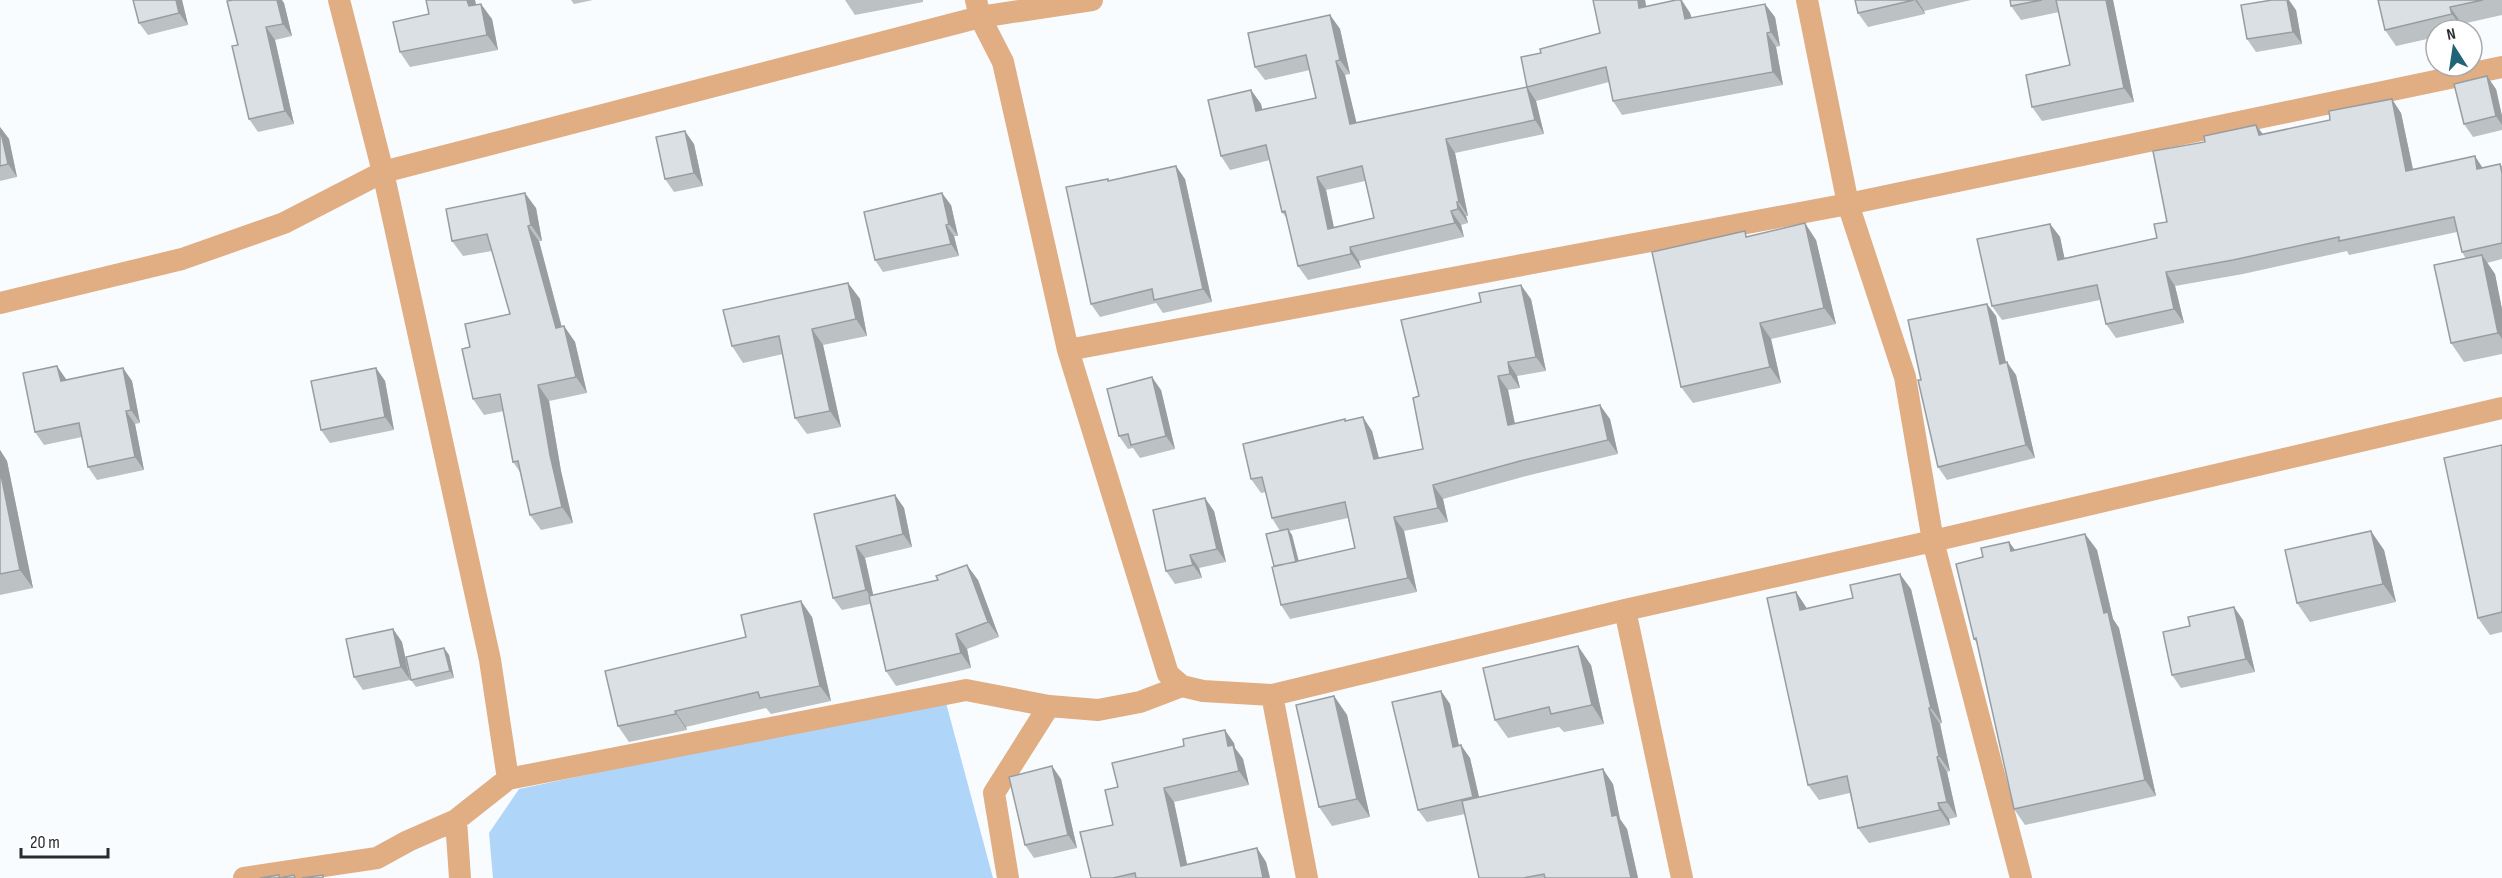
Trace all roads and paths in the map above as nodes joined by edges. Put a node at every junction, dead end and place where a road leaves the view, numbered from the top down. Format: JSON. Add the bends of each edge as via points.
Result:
{"nodes":[{"id":1,"x":339,"y":0,"type":"edge"},
{"id":2,"x":1092,"y":0,"type":"edge"},
{"id":3,"x":1807,"y":0,"type":"edge"},
{"id":4,"x":978,"y":9,"type":"edge"},
{"id":5,"x":2502,"y":67,"type":"edge"},
{"id":6,"x":383,"y":172,"type":"junction"},
{"id":7,"x":1848,"y":204,"type":"junction"},
{"id":8,"x":0,"y":303,"type":"edge"},
{"id":9,"x":1068,"y":350,"type":"junction"},
{"id":10,"x":2502,"y":408,"type":"edge"},
{"id":11,"x":1933,"y":541,"type":"junction"},
{"id":12,"x":1625,"y":610,"type":"junction"},
{"id":13,"x":1182,"y":686,"type":"junction"},
{"id":14,"x":1272,"y":695,"type":"junction"},
{"id":15,"x":1049,"y":706,"type":"junction"},
{"id":16,"x":508,"y":779,"type":"junction"},
{"id":17,"x":456,"y":820,"type":"junction"},
{"id":18,"x":244,"y":878,"type":"edge"},
{"id":19,"x":460,"y":878,"type":"edge"},
{"id":20,"x":1008,"y":878,"type":"edge"},
{"id":21,"x":1307,"y":878,"type":"edge"},
{"id":22,"x":1682,"y":878,"type":"edge"},
{"id":23,"x":2021,"y":878,"type":"edge"}],
"edges":[{"from":1,"to":6,"type":"street"},
{"from":2,"to":4,"type":"street"},
{"from":3,"to":7,"type":"street"},
{"from":4,"to":6,"type":"street"},
{"from":4,"to":9,"type":"street","via":[[1004,62]]},
{"from":5,"to":7,"type":"street"},
{"from":6,"to":8,"type":"street","via":[[284,223],[182,259]]},
{"from":6,"to":16,"type":"street","via":[[490,660]]},
{"from":7,"to":9,"type":"street"},
{"from":7,"to":11,"type":"street","via":[[1905,377]]},
{"from":9,"to":13,"type":"street","via":[[1167,674]]},
{"from":10,"to":11,"type":"street"},
{"from":11,"to":12,"type":"street"},
{"from":11,"to":23,"type":"street"},
{"from":12,"to":14,"type":"street"},
{"from":12,"to":22,"type":"street"},
{"from":13,"to":14,"type":"street"},
{"from":13,"to":15,"type":"street","via":[[1140,702],[1098,710]]},
{"from":14,"to":21,"type":"street"},
{"from":15,"to":16,"type":"street","via":[[966,690]]},
{"from":15,"to":20,"type":"street","via":[[994,793]]},
{"from":16,"to":17,"type":"street"},
{"from":17,"to":18,"type":"street","via":[[377,858]]},
{"from":17,"to":19,"type":"street"}]}
